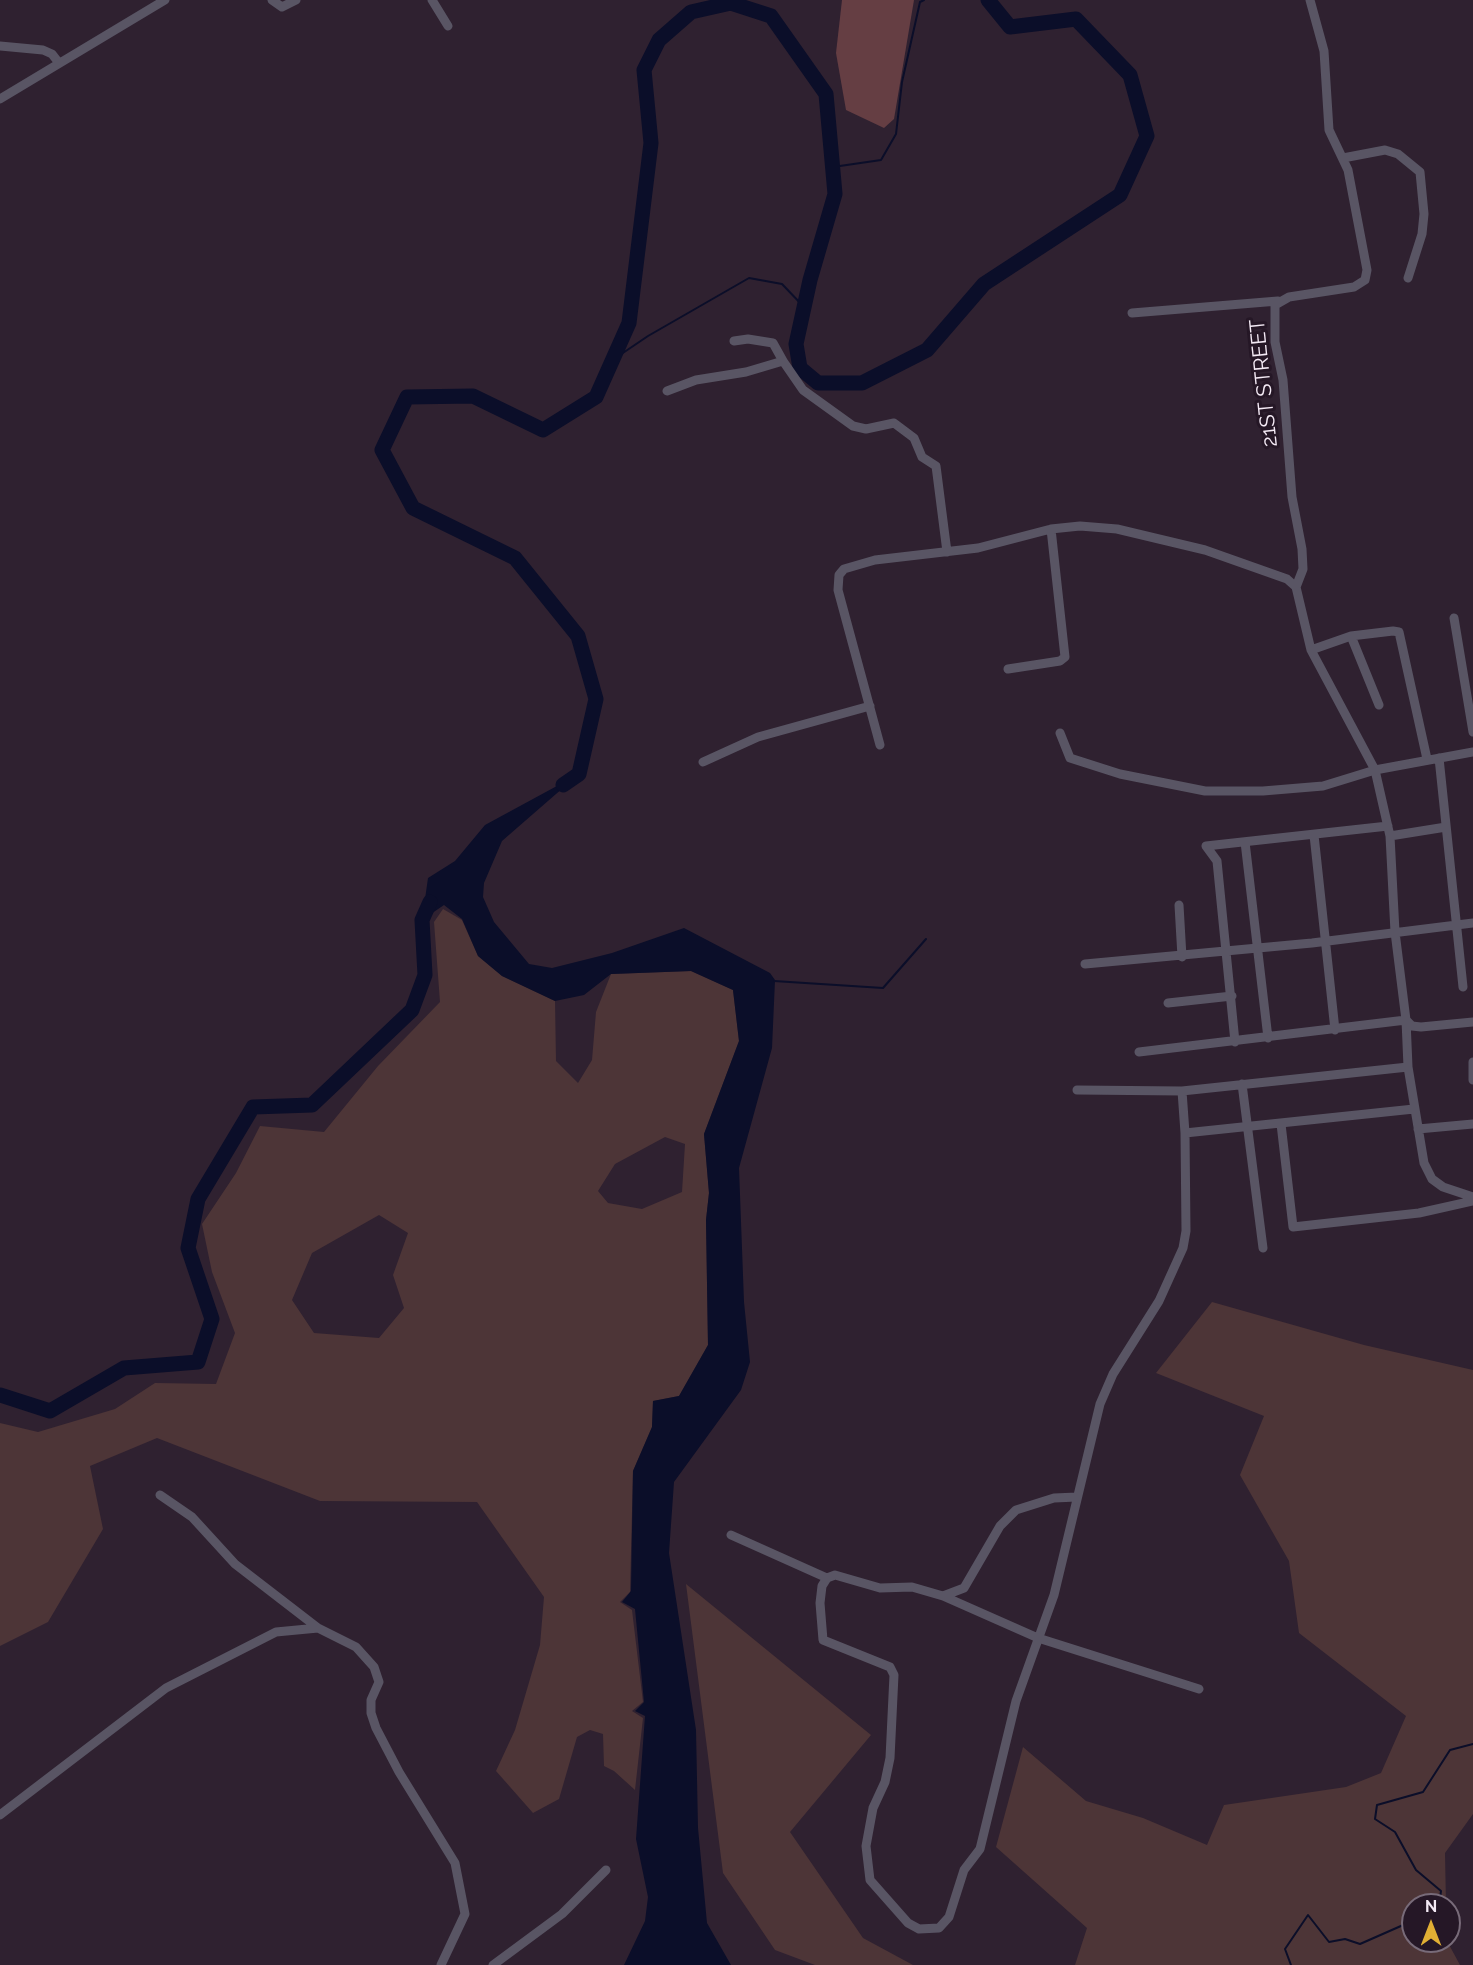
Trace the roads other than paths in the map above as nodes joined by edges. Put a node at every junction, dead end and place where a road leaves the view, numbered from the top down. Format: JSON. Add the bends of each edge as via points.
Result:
{"nodes":[{"id":1,"x":165,"y":0,"type":"edge"},
{"id":2,"x":272,"y":0,"type":"edge"},
{"id":3,"x":296,"y":0,"type":"edge"},
{"id":4,"x":432,"y":0,"type":"edge"},
{"id":5,"x":1310,"y":0,"type":"edge"},
{"id":6,"x":448,"y":26,"type":"dead end"},
{"id":7,"x":0,"y":46,"type":"edge"},
{"id":8,"x":59,"y":63,"type":"junction"},
{"id":9,"x":0,"y":99,"type":"edge"},
{"id":10,"x":1343,"y":159,"type":"junction"},
{"id":11,"x":1408,"y":278,"type":"dead end"},
{"id":12,"x":1278,"y":301,"type":"junction"},
{"id":13,"x":1132,"y":313,"type":"dead end"},
{"id":14,"x":734,"y":341,"type":"dead end"},
{"id":15,"x":783,"y":361,"type":"junction"},
{"id":16,"x":667,"y":391,"type":"dead end"},
{"id":17,"x":1052,"y":529,"type":"junction"},
{"id":18,"x":946,"y":552,"type":"junction"},
{"id":19,"x":1296,"y":587,"type":"junction"},
{"id":20,"x":1454,"y":618,"type":"dead end"},
{"id":21,"x":1351,"y":636,"type":"junction"},
{"id":22,"x":1311,"y":650,"type":"junction"},
{"id":23,"x":1008,"y":669,"type":"dead end"},
{"id":24,"x":1379,"y":705,"type":"dead end"},
{"id":25,"x":870,"y":706,"type":"junction"},
{"id":26,"x":1473,"y":732,"type":"edge"},
{"id":27,"x":1060,"y":733,"type":"dead end"},
{"id":28,"x":880,"y":745,"type":"dead end"},
{"id":29,"x":1473,"y":752,"type":"edge"},
{"id":30,"x":1439,"y":758,"type":"junction"},
{"id":31,"x":1427,"y":759,"type":"junction"},
{"id":32,"x":703,"y":762,"type":"dead end"},
{"id":33,"x":1375,"y":770,"type":"junction"},
{"id":34,"x":1446,"y":827,"type":"junction"},
{"id":35,"x":1389,"y":831,"type":"junction"},
{"id":36,"x":1314,"y":835,"type":"junction"},
{"id":37,"x":1245,"y":842,"type":"junction"},
{"id":38,"x":1179,"y":905,"type":"dead end"},
{"id":39,"x":1473,"y":922,"type":"edge"},
{"id":40,"x":1456,"y":924,"type":"junction"},
{"id":41,"x":1395,"y":932,"type":"junction"},
{"id":42,"x":1326,"y":941,"type":"junction"},
{"id":43,"x":1257,"y":949,"type":"junction"},
{"id":44,"x":1227,"y":952,"type":"junction"},
{"id":45,"x":1182,"y":957,"type":"junction"},
{"id":46,"x":1085,"y":964,"type":"dead end"},
{"id":47,"x":1463,"y":987,"type":"dead end"},
{"id":48,"x":1232,"y":996,"type":"junction"},
{"id":49,"x":1168,"y":1004,"type":"dead end"},
{"id":50,"x":1406,"y":1020,"type":"junction"},
{"id":51,"x":1473,"y":1022,"type":"edge"},
{"id":52,"x":1335,"y":1030,"type":"junction"},
{"id":53,"x":1268,"y":1038,"type":"junction"},
{"id":54,"x":1235,"y":1042,"type":"junction"},
{"id":55,"x":1138,"y":1052,"type":"dead end"},
{"id":56,"x":1473,"y":1062,"type":"edge"},
{"id":57,"x":1408,"y":1067,"type":"junction"},
{"id":58,"x":1473,"y":1080,"type":"edge"},
{"id":59,"x":1242,"y":1084,"type":"junction"},
{"id":60,"x":1077,"y":1090,"type":"dead end"},
{"id":61,"x":1182,"y":1091,"type":"junction"},
{"id":62,"x":1414,"y":1109,"type":"junction"},
{"id":63,"x":1281,"y":1124,"type":"junction"},
{"id":64,"x":1473,"y":1124,"type":"edge"},
{"id":65,"x":1248,"y":1127,"type":"junction"},
{"id":66,"x":1418,"y":1129,"type":"junction"},
{"id":67,"x":1185,"y":1133,"type":"junction"},
{"id":68,"x":1473,"y":1199,"type":"edge"},
{"id":69,"x":1263,"y":1248,"type":"dead end"},
{"id":70,"x":160,"y":1496,"type":"dead end"},
{"id":71,"x":1077,"y":1497,"type":"junction"},
{"id":72,"x":731,"y":1534,"type":"dead end"},
{"id":73,"x":826,"y":1578,"type":"junction"},
{"id":74,"x":943,"y":1596,"type":"junction"},
{"id":75,"x":318,"y":1628,"type":"junction"},
{"id":76,"x":1038,"y":1638,"type":"junction"},
{"id":77,"x":1199,"y":1689,"type":"dead end"},
{"id":78,"x":0,"y":1815,"type":"edge"},
{"id":79,"x":606,"y":1870,"type":"dead end"},
{"id":80,"x":441,"y":1965,"type":"edge"},
{"id":81,"x":493,"y":1965,"type":"edge"}],
"edges":[{"from":1,"to":8,"type":"street"},
{"from":2,"to":3,"type":"street","via":[[282,7]]},
{"from":4,"to":6,"type":"street"},
{"from":5,"to":10,"type":"street","name":"21ST STREET","via":[[1324,51],[1329,130]]},
{"from":7,"to":8,"type":"street","via":[[43,50]]},
{"from":8,"to":9,"type":"street"},
{"from":10,"to":11,"type":"street","via":[[1385,150],[1398,154],[1420,172],[1422,234]]},
{"from":10,"to":12,"type":"street","name":"21ST STREET","via":[[1367,270],[1365,280],[1354,287]]},
{"from":12,"to":13,"type":"street"},
{"from":12,"to":19,"type":"street","name":"21ST STREET","via":[[1274,311],[1275,342],[1283,380],[1292,497],[1302,549],[1303,569]]},
{"from":14,"to":15,"type":"street","via":[[773,343]]},
{"from":15,"to":16,"type":"street","via":[[696,380]]},
{"from":15,"to":18,"type":"street","via":[[803,390],[853,426],[866,429],[894,423],[914,438],[922,457],[936,466]]},
{"from":17,"to":18,"type":"street"},
{"from":17,"to":19,"type":"street","via":[[1117,529],[1161,539],[1287,579]]},
{"from":17,"to":23,"type":"street","via":[[1065,657]]},
{"from":18,"to":25,"type":"street","via":[[875,560],[844,569],[839,575],[841,605]]},
{"from":19,"to":22,"type":"street"},
{"from":20,"to":26,"type":"street"},
{"from":21,"to":22,"type":"street"},
{"from":21,"to":24,"type":"street"},
{"from":21,"to":31,"type":"street","via":[[1399,632]]},
{"from":22,"to":33,"type":"street"},
{"from":25,"to":28,"type":"street"},
{"from":25,"to":32,"type":"street","via":[[758,737]]},
{"from":27,"to":33,"type":"street","via":[[1070,758],[1120,774],[1205,791],[1323,786]]},
{"from":29,"to":30,"type":"street"},
{"from":30,"to":31,"type":"street"},
{"from":30,"to":34,"type":"street"},
{"from":31,"to":33,"type":"street"},
{"from":33,"to":35,"type":"street"},
{"from":34,"to":35,"type":"street"},
{"from":34,"to":40,"type":"street"},
{"from":35,"to":36,"type":"street"},
{"from":35,"to":41,"type":"street"},
{"from":36,"to":37,"type":"street"},
{"from":36,"to":42,"type":"street"},
{"from":37,"to":43,"type":"street"},
{"from":37,"to":44,"type":"street","via":[[1206,846],[1217,861]]},
{"from":38,"to":45,"type":"street"},
{"from":39,"to":40,"type":"street"},
{"from":40,"to":41,"type":"street"},
{"from":40,"to":47,"type":"street"},
{"from":41,"to":42,"type":"street"},
{"from":41,"to":50,"type":"street"},
{"from":42,"to":43,"type":"street"},
{"from":42,"to":52,"type":"street"},
{"from":43,"to":44,"type":"street"},
{"from":43,"to":53,"type":"street"},
{"from":44,"to":45,"type":"street"},
{"from":44,"to":48,"type":"street"},
{"from":45,"to":46,"type":"street"},
{"from":48,"to":49,"type":"street"},
{"from":48,"to":54,"type":"street"},
{"from":50,"to":51,"type":"street","via":[[1421,1027]]},
{"from":50,"to":52,"type":"street"},
{"from":50,"to":57,"type":"street"},
{"from":52,"to":53,"type":"street"},
{"from":53,"to":54,"type":"street"},
{"from":54,"to":55,"type":"street"},
{"from":56,"to":58,"type":"street"},
{"from":57,"to":59,"type":"street"},
{"from":57,"to":62,"type":"street"},
{"from":59,"to":61,"type":"street"},
{"from":59,"to":65,"type":"street"},
{"from":60,"to":61,"type":"street"},
{"from":61,"to":67,"type":"street"},
{"from":62,"to":63,"type":"street"},
{"from":62,"to":66,"type":"street"},
{"from":63,"to":65,"type":"street"},
{"from":63,"to":68,"type":"street","via":[[1293,1227],[1419,1213]]},
{"from":64,"to":66,"type":"street"},
{"from":65,"to":67,"type":"street"},
{"from":65,"to":69,"type":"street"},
{"from":66,"to":68,"type":"street","via":[[1424,1163],[1432,1179]]},
{"from":67,"to":71,"type":"street","via":[[1183,1248],[1159,1301],[1113,1374],[1100,1404]]},
{"from":70,"to":75,"type":"street","via":[[192,1517],[235,1564]]},
{"from":71,"to":74,"type":"street","via":[[1054,1498],[1016,1510],[1000,1526],[964,1588]]},
{"from":71,"to":76,"type":"street","via":[[1054,1595]]},
{"from":72,"to":73,"type":"street"},
{"from":73,"to":74,"type":"street","via":[[836,1575],[880,1588],[912,1587]]},
{"from":73,"to":76,"type":"street","via":[[820,1603],[823,1640],[893,1671],[891,1749],[885,1782],[873,1808],[866,1859],[870,1880],[882,1896],[919,1929],[945,1924],[958,1897],[964,1870],[980,1849],[1016,1701]]},
{"from":74,"to":76,"type":"street"},
{"from":75,"to":78,"type":"street","via":[[276,1632],[175,1683]]},
{"from":75,"to":80,"type":"street","via":[[356,1647],[374,1667],[379,1682],[371,1701],[376,1728],[455,1863],[465,1914]]},
{"from":76,"to":77,"type":"street"},
{"from":79,"to":81,"type":"street","via":[[562,1914]]}]}
